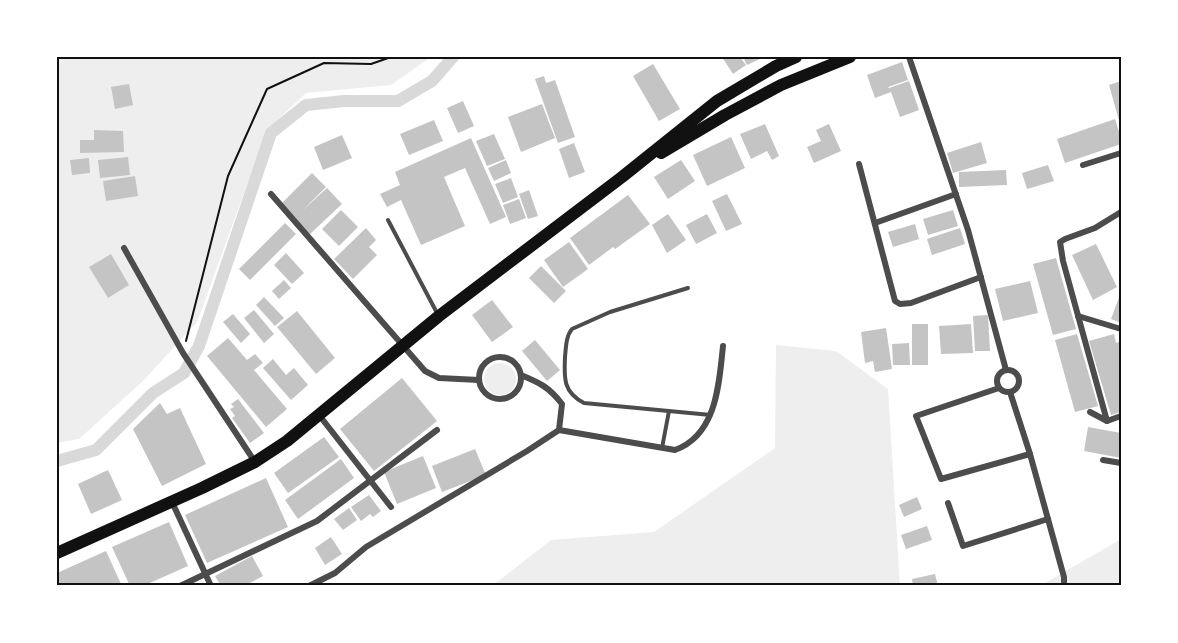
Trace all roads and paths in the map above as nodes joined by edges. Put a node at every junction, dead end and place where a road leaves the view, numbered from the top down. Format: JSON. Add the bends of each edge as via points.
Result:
{"nodes":[{"id":1,"x":391,"y":57,"type":"edge"},
{"id":2,"x":796,"y":57,"type":"edge"},
{"id":3,"x":850,"y":57,"type":"edge"},
{"id":4,"x":909,"y":57,"type":"edge"},
{"id":5,"x":717,"y":101,"type":"junction"},
{"id":6,"x":725,"y":115,"type":"junction"},
{"id":7,"x":1121,"y":153,"type":"edge"},
{"id":8,"x":860,"y":164,"type":"dead end"},
{"id":9,"x":1083,"y":165,"type":"dead end"},
{"id":10,"x":622,"y":177,"type":"junction"},
{"id":11,"x":270,"y":194,"type":"dead end"},
{"id":12,"x":956,"y":194,"type":"junction"},
{"id":13,"x":1121,"y":212,"type":"edge"},
{"id":14,"x":388,"y":220,"type":"dead end"},
{"id":15,"x":875,"y":223,"type":"junction"},
{"id":16,"x":124,"y":248,"type":"dead end"},
{"id":17,"x":981,"y":277,"type":"junction"},
{"id":18,"x":688,"y":288,"type":"dead end"},
{"id":19,"x":439,"y":316,"type":"junction"},
{"id":20,"x":1078,"y":316,"type":"junction"},
{"id":21,"x":1121,"y":329,"type":"edge"},
{"id":22,"x":402,"y":346,"type":"junction"},
{"id":23,"x":723,"y":346,"type":"dead end"},
{"id":24,"x":185,"y":356,"type":"junction"},
{"id":25,"x":1006,"y":370,"type":"junction"},
{"id":26,"x":521,"y":375,"type":"junction"},
{"id":27,"x":479,"y":380,"type":"junction"},
{"id":28,"x":999,"y":388,"type":"junction"},
{"id":29,"x":1010,"y":392,"type":"junction"},
{"id":30,"x":669,"y":411,"type":"junction"},
{"id":31,"x":1090,"y":412,"type":"dead end"},
{"id":32,"x":319,"y":415,"type":"junction"},
{"id":33,"x":712,"y":415,"type":"junction"},
{"id":34,"x":1121,"y":416,"type":"edge"},
{"id":35,"x":1107,"y":421,"type":"junction"},
{"id":36,"x":437,"y":430,"type":"dead end"},
{"id":37,"x":559,"y":430,"type":"junction"},
{"id":38,"x":662,"y":448,"type":"junction"},
{"id":39,"x":1030,"y":454,"type":"junction"},
{"id":40,"x":1103,"y":460,"type":"dead end"},
{"id":41,"x":255,"y":462,"type":"junction"},
{"id":42,"x":1121,"y":463,"type":"edge"},
{"id":43,"x":370,"y":480,"type":"junction"},
{"id":44,"x":171,"y":502,"type":"junction"},
{"id":45,"x":948,"y":503,"type":"dead end"},
{"id":46,"x":391,"y":507,"type":"dead end"},
{"id":47,"x":1048,"y":519,"type":"junction"},
{"id":48,"x":57,"y":553,"type":"edge"},
{"id":49,"x":206,"y":574,"type":"junction"},
{"id":50,"x":180,"y":586,"type":"edge"},
{"id":51,"x":211,"y":586,"type":"edge"},
{"id":52,"x":309,"y":586,"type":"edge"},
{"id":53,"x":1064,"y":586,"type":"edge"}],
"edges":[{"from":1,"to":24,"type":"path","via":[[371,64],[324,63],[267,89],[228,176]]},
{"from":2,"to":5,"type":"main road"},
{"from":3,"to":6,"type":"main road","via":[[781,85]]},
{"from":4,"to":12,"type":"street"},
{"from":5,"to":6,"type":"main road"},
{"from":5,"to":10,"type":"main road"},
{"from":6,"to":10,"type":"main road"},
{"from":7,"to":9,"type":"street"},
{"from":8,"to":15,"type":"street"},
{"from":10,"to":19,"type":"main road"},
{"from":11,"to":22,"type":"street"},
{"from":12,"to":15,"type":"street"},
{"from":12,"to":17,"type":"street"},
{"from":13,"to":20,"type":"street","via":[[1060,242]]},
{"from":14,"to":19,"type":"lane"},
{"from":15,"to":17,"type":"street","via":[[895,301],[900,304]]},
{"from":16,"to":24,"type":"street"},
{"from":17,"to":25,"type":"street"},
{"from":18,"to":30,"type":"lane","via":[[575,327],[566,346],[564,378],[576,399]]},
{"from":19,"to":22,"type":"main road"},
{"from":20,"to":21,"type":"street"},
{"from":20,"to":35,"type":"street"},
{"from":22,"to":27,"type":"street","via":[[425,371],[439,378]]},
{"from":22,"to":32,"type":"main road"},
{"from":23,"to":33,"type":"street"},
{"from":24,"to":41,"type":"street"},
{"from":25,"to":28,"type":"street","via":[[997,378]]},
{"from":25,"to":29,"type":"street","via":[[1018,378],[1016,388]]},
{"from":26,"to":27,"type":"street","via":[[512,360],[497,357],[484,363]]},
{"from":26,"to":27,"type":"street","via":[[517,391],[500,400],[482,391]]},
{"from":26,"to":37,"type":"street","via":[[552,391],[562,404]]},
{"from":28,"to":29,"type":"street"},
{"from":28,"to":39,"type":"street","via":[[916,416],[941,479]]},
{"from":29,"to":39,"type":"street"},
{"from":30,"to":33,"type":"lane"},
{"from":30,"to":38,"type":"lane"},
{"from":31,"to":35,"type":"street"},
{"from":32,"to":41,"type":"main road"},
{"from":32,"to":43,"type":"street"},
{"from":33,"to":38,"type":"street","via":[[685,446],[675,450]]},
{"from":34,"to":35,"type":"street"},
{"from":36,"to":43,"type":"street"},
{"from":37,"to":38,"type":"street"},
{"from":37,"to":52,"type":"street"},
{"from":39,"to":47,"type":"street"},
{"from":40,"to":42,"type":"street"},
{"from":41,"to":44,"type":"main road"},
{"from":43,"to":46,"type":"street"},
{"from":43,"to":49,"type":"street","via":[[317,521]]},
{"from":44,"to":48,"type":"main road"},
{"from":44,"to":49,"type":"street"},
{"from":45,"to":47,"type":"street","via":[[963,546]]},
{"from":47,"to":53,"type":"street"},
{"from":49,"to":50,"type":"street"},
{"from":49,"to":51,"type":"street"}]}
